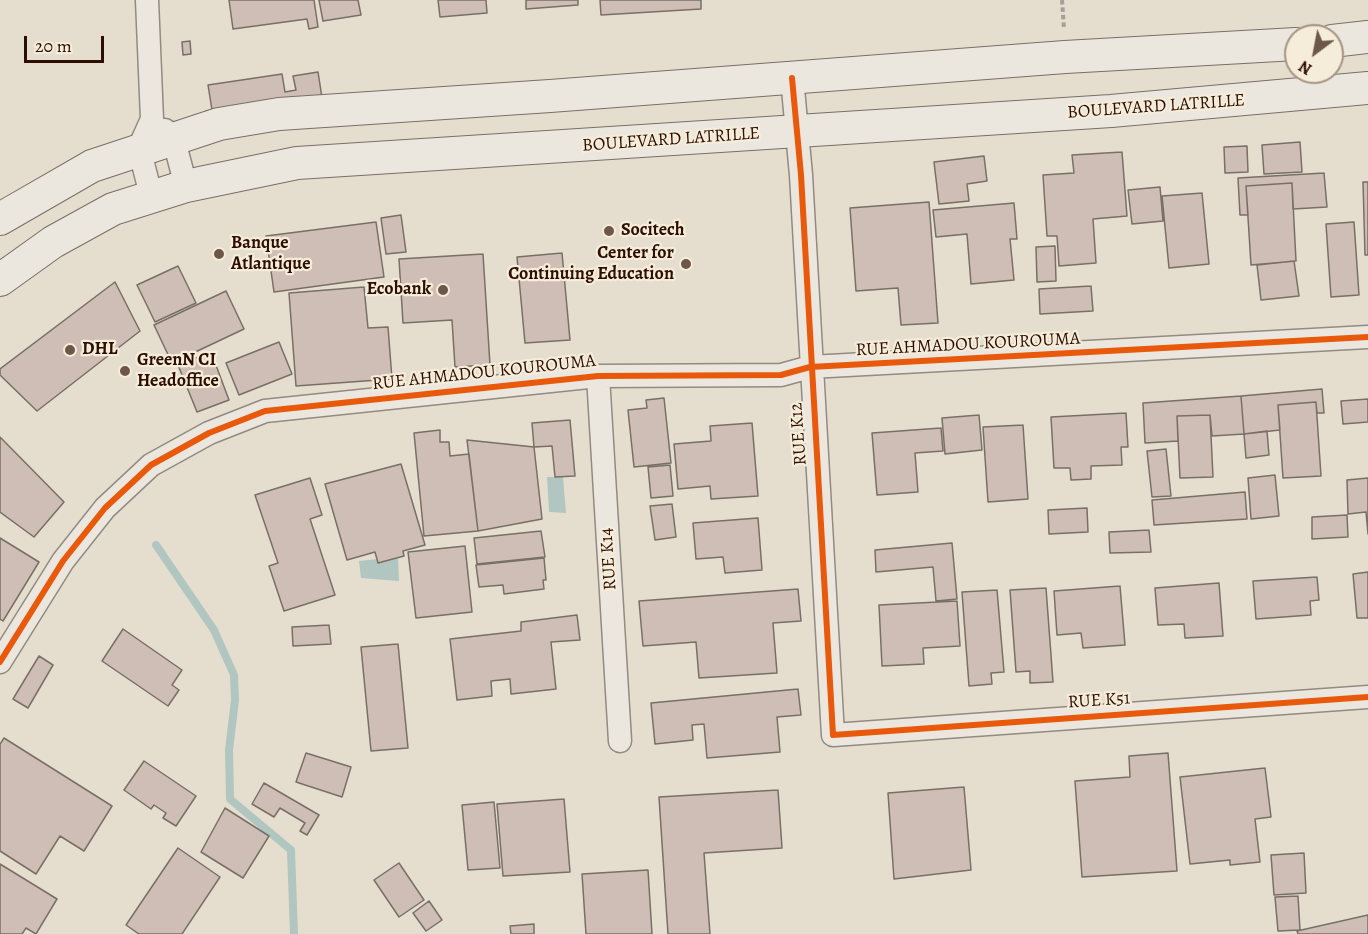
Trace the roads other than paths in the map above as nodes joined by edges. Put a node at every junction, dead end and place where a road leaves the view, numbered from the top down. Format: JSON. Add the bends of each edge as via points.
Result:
{"nodes":[{"id":1,"x":147,"y":0,"type":"edge"},
{"id":2,"x":1368,"y":37,"type":"edge"},
{"id":3,"x":1344,"y":40,"type":"edge"},
{"id":4,"x":1284,"y":45,"type":"edge"},
{"id":5,"x":792,"y":78,"type":"junction"},
{"id":6,"x":1368,"y":88,"type":"edge"},
{"id":7,"x":163,"y":128,"type":"junction"},
{"id":8,"x":798,"y":132,"type":"junction"},
{"id":9,"x":139,"y":148,"type":"junction"},
{"id":10,"x":186,"y":186,"type":"junction"},
{"id":11,"x":151,"y":195,"type":"junction"},
{"id":12,"x":0,"y":219,"type":"edge"},
{"id":13,"x":0,"y":280,"type":"edge"},
{"id":14,"x":1368,"y":337,"type":"edge"},
{"id":15,"x":810,"y":368,"type":"junction"},
{"id":16,"x":598,"y":376,"type":"junction"},
{"id":17,"x":0,"y":662,"type":"edge"},
{"id":18,"x":1368,"y":697,"type":"edge"},
{"id":19,"x":833,"y":735,"type":"joint"},
{"id":20,"x":620,"y":741,"type":"dead end"}],
"edges":[{"from":1,"to":7,"type":"street"},
{"from":2,"to":3,"type":"main road"},
{"from":4,"to":5,"type":"main road"},
{"from":5,"to":7,"type":"main road","via":[[279,114]]},
{"from":5,"to":8,"type":"street","name":"RUE K12"},
{"from":6,"to":8,"type":"main road","name":"BOULEVARD LATRILLE","via":[[1111,111]]},
{"from":7,"to":9,"type":"main road"},
{"from":7,"to":10,"type":"street"},
{"from":8,"to":10,"type":"main road","name":"BOULEVARD LATRILLE","via":[[297,163]]},
{"from":8,"to":15,"type":"street","name":"RUE K12"},
{"from":9,"to":11,"type":"street"},
{"from":9,"to":12,"type":"main road","via":[[92,166]]},
{"from":10,"to":11,"type":"main road","name":"BOULEVARD LATRILLE"},
{"from":11,"to":13,"type":"main road","name":"BOULEVARD LATRILLE","via":[[113,209],[53,242]]},
{"from":14,"to":15,"type":"street","name":"RUE AHMADOU KOUROUMA"},
{"from":15,"to":16,"type":"street","name":"RUE AHMADOU KOUROUMA","via":[[781,375]]},
{"from":15,"to":19,"type":"street","name":"RUE K12"},
{"from":16,"to":17,"type":"street","name":"RUE AHMADOU KOUROUMA","via":[[265,411],[209,433],[151,465],[105,508],[63,561]]},
{"from":16,"to":20,"type":"street","name":"RUE K14"},
{"from":18,"to":19,"type":"street","name":"RUE K51"}]}
